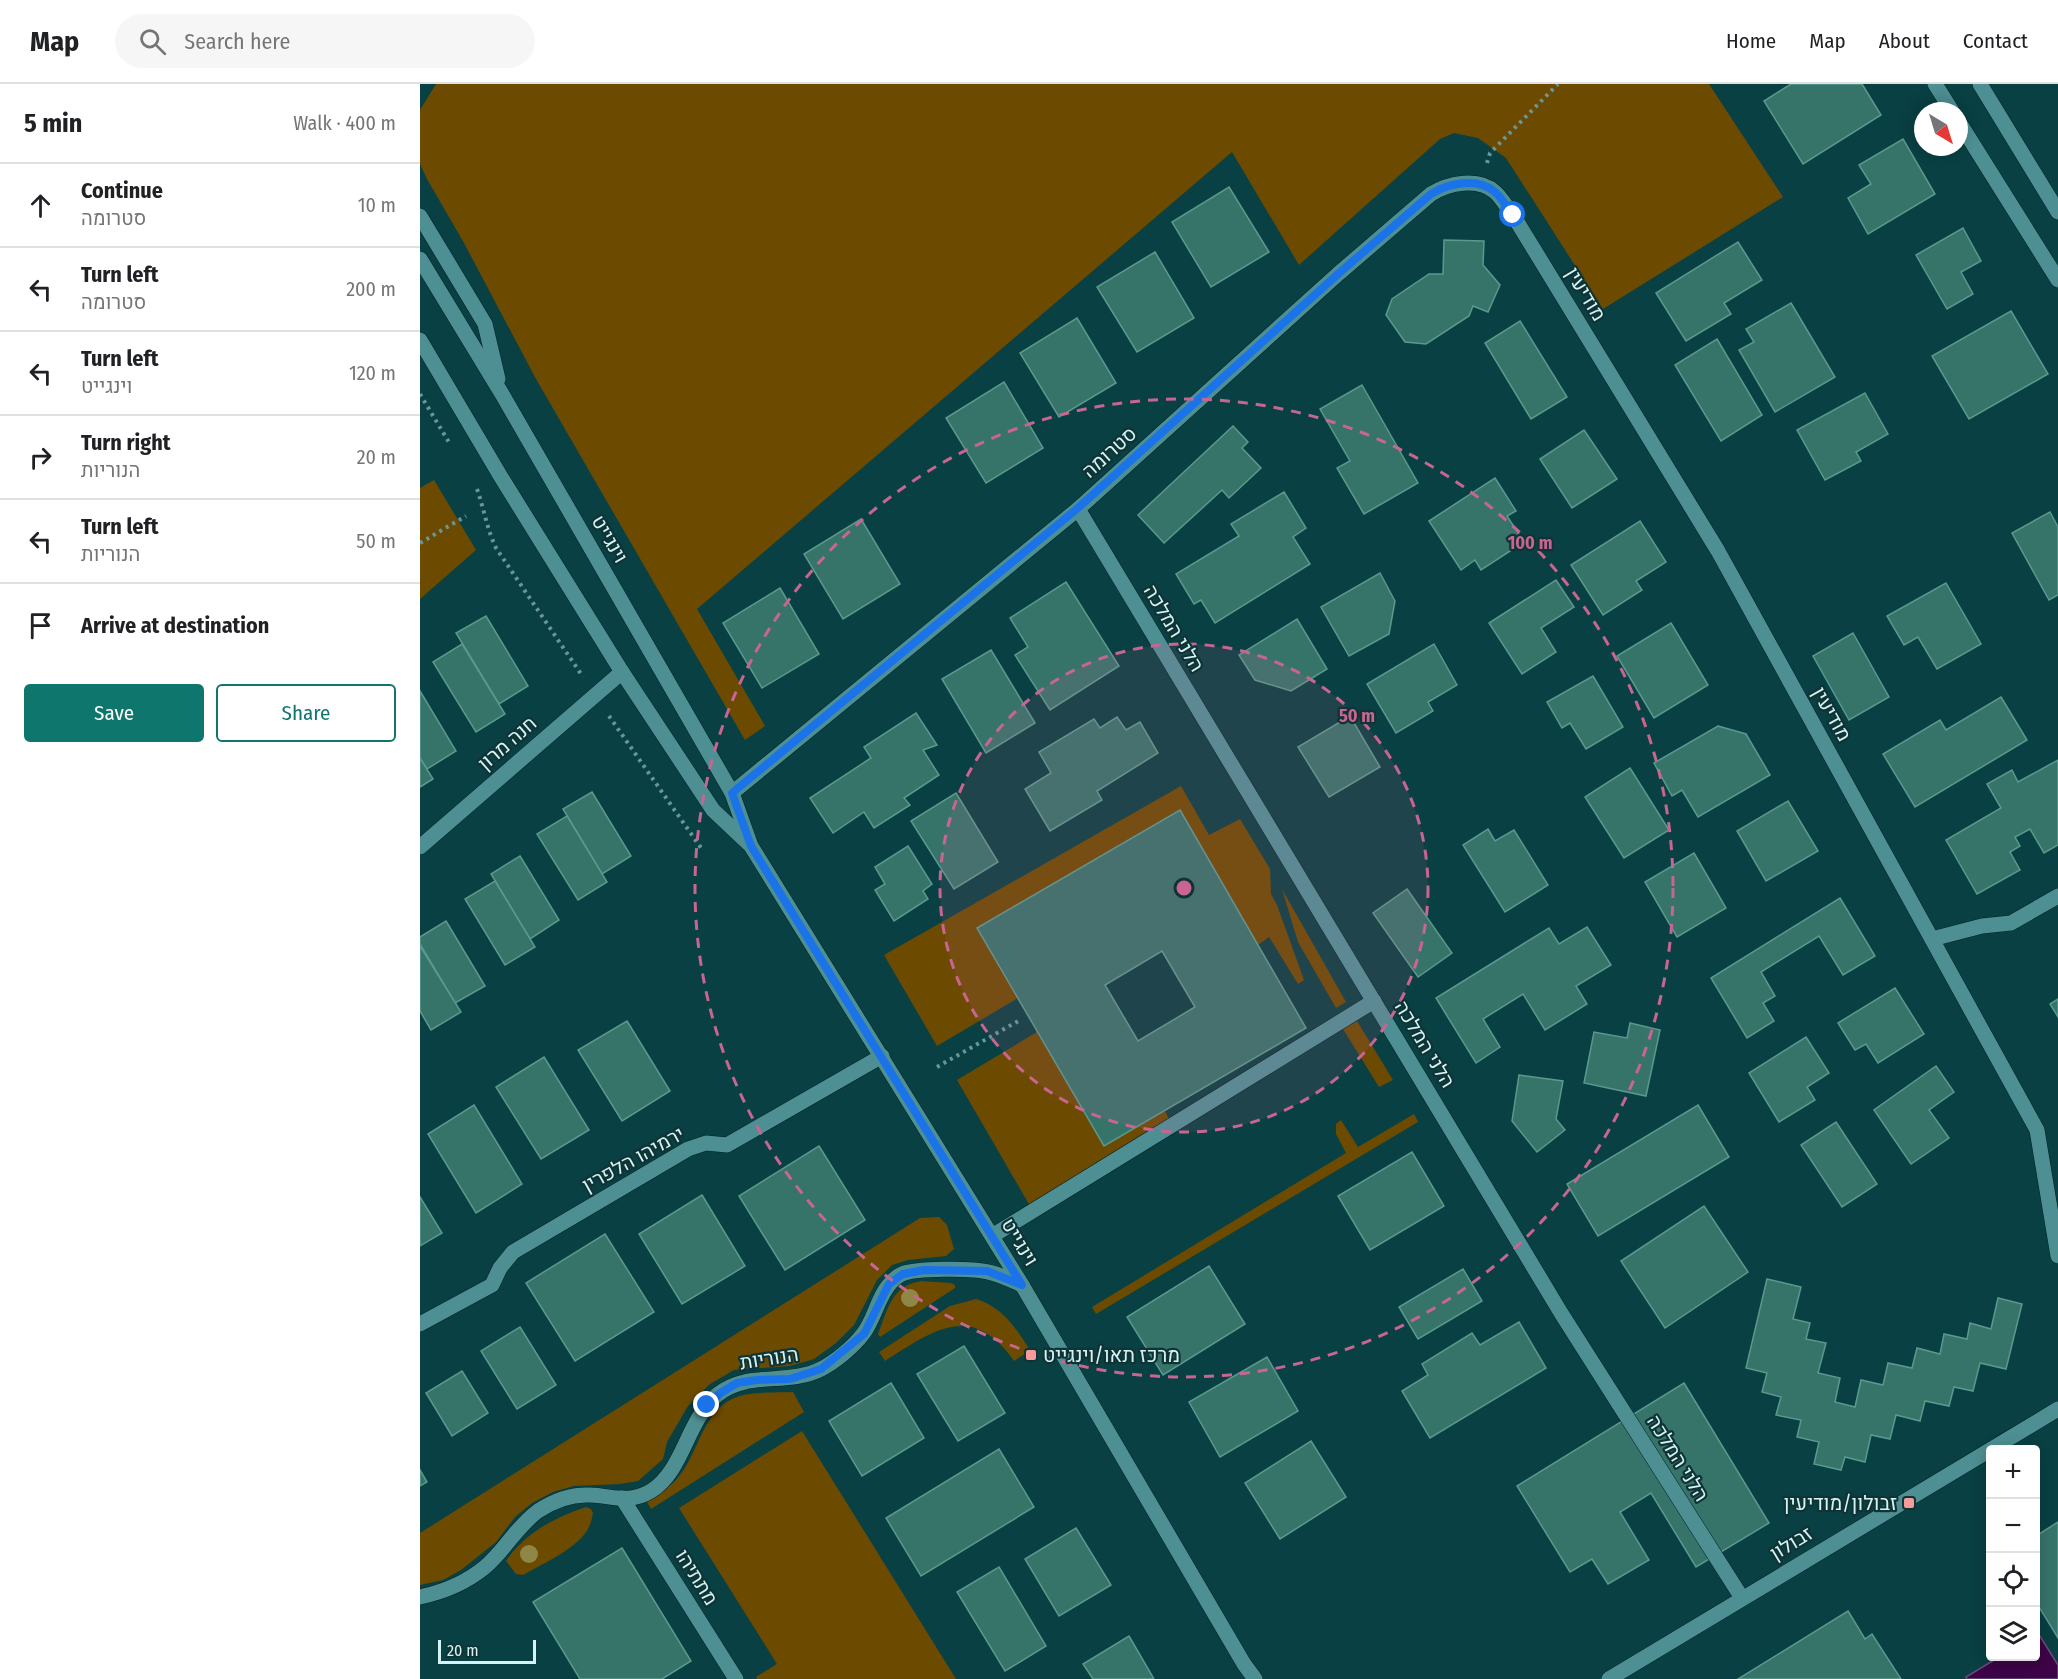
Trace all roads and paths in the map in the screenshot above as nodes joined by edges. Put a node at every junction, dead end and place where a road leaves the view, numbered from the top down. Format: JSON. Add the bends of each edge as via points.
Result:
{"nodes":[{"id":1,"x":1558,"y":84,"type":"edge"},
{"id":2,"x":1935,"y":84,"type":"edge"},
{"id":3,"x":1980,"y":84,"type":"edge"},
{"id":4,"x":1946,"y":102,"type":"edge"},
{"id":5,"x":1968,"y":136,"type":"edge"},
{"id":6,"x":1479,"y":184,"type":"junction"},
{"id":7,"x":2058,"y":212,"type":"edge"},
{"id":8,"x":420,"y":216,"type":"edge"},
{"id":9,"x":420,"y":259,"type":"edge"},
{"id":10,"x":2058,"y":280,"type":"edge"},
{"id":11,"x":420,"y":340,"type":"edge"},
{"id":12,"x":420,"y":394,"type":"edge"},
{"id":13,"x":502,"y":394,"type":"junction"},
{"id":14,"x":455,"y":453,"type":"dead end"},
{"id":15,"x":472,"y":480,"type":"dead end"},
{"id":16,"x":1078,"y":508,"type":"junction"},
{"id":17,"x":466,"y":516,"type":"dead end"},
{"id":18,"x":420,"y":543,"type":"edge"},
{"id":19,"x":622,"y":672,"type":"junction"},
{"id":20,"x":595,"y":696,"type":"junction"},
{"id":21,"x":732,"y":793,"type":"junction"},
{"id":22,"x":420,"y":846,"type":"edge"},
{"id":23,"x":751,"y":846,"type":"junction"},
{"id":24,"x":701,"y":848,"type":"dead end"},
{"id":25,"x":2058,"y":896,"type":"edge"},
{"id":26,"x":1932,"y":939,"type":"junction"},
{"id":27,"x":1374,"y":1001,"type":"junction"},
{"id":28,"x":1020,"y":1020,"type":"dead end"},
{"id":29,"x":882,"y":1056,"type":"junction"},
{"id":30,"x":937,"y":1067,"type":"dead end"},
{"id":31,"x":992,"y":1236,"type":"junction"},
{"id":32,"x":2058,"y":1256,"type":"edge"},
{"id":33,"x":1022,"y":1285,"type":"junction"},
{"id":34,"x":420,"y":1324,"type":"edge"},
{"id":35,"x":2058,"y":1409,"type":"edge"},
{"id":36,"x":622,"y":1498,"type":"junction"},
{"id":37,"x":420,"y":1597,"type":"edge"},
{"id":38,"x":1742,"y":1598,"type":"junction"},
{"id":39,"x":1247,"y":1672,"type":"edge"},
{"id":40,"x":736,"y":1679,"type":"edge"},
{"id":41,"x":1255,"y":1679,"type":"edge"},
{"id":42,"x":1609,"y":1679,"type":"edge"}],
"edges":[{"from":1,"to":6,"type":"path","via":[[1490,153]]},
{"from":2,"to":4,"type":"street"},
{"from":3,"to":7,"type":"street"},
{"from":5,"to":10,"type":"street"},
{"from":6,"to":16,"type":"street","name":"סטרומה","via":[[1442,187],[1431,194]]},
{"from":6,"to":26,"type":"street","name":"מודיעין","via":[[1495,191],[1513,215],[1718,551]]},
{"from":8,"to":13,"type":"street","via":[[485,324]]},
{"from":9,"to":13,"type":"street","name":"וינגייט"},
{"from":11,"to":19,"type":"street","name":"וינגייט"},
{"from":12,"to":14,"type":"path"},
{"from":13,"to":21,"type":"street","name":"וינגייט"},
{"from":15,"to":20,"type":"path","via":[[496,548]]},
{"from":16,"to":21,"type":"street","name":"סטרומה"},
{"from":16,"to":27,"type":"street","name":"הלני המלכה"},
{"from":17,"to":18,"type":"path"},
{"from":19,"to":20,"type":"street","name":"חנה מרון"},
{"from":19,"to":23,"type":"street","name":"וינגייט","via":[[713,810]]},
{"from":20,"to":22,"type":"street","name":"חנה מרון"},
{"from":20,"to":24,"type":"path"},
{"from":21,"to":23,"type":"street","name":"וינגייט"},
{"from":23,"to":29,"type":"street","name":"וינגייט"},
{"from":25,"to":26,"type":"street","via":[[2011,923]]},
{"from":26,"to":32,"type":"street","name":"מודיעין","via":[[2037,1130]]},
{"from":27,"to":31,"type":"street"},
{"from":27,"to":38,"type":"street","name":"הלני המלכה","via":[[1561,1313]]},
{"from":28,"to":30,"type":"path"},
{"from":29,"to":31,"type":"street","name":"וינגייט"},
{"from":29,"to":34,"type":"street","name":"ירמיהו הלפרין","via":[[727,1145],[706,1143],[688,1149],[513,1252],[492,1285]]},
{"from":31,"to":33,"type":"street","name":"וינגייט"},
{"from":33,"to":36,"type":"street","name":"הנוריות","via":[[987,1271],[924,1270],[903,1274],[889,1284],[864,1334],[843,1352],[821,1369],[790,1379],[737,1383],[719,1394],[696,1420],[669,1475],[636,1499]]},
{"from":33,"to":39,"type":"street","name":"וינגייט"},
{"from":35,"to":38,"type":"street","name":"זבולון"},
{"from":36,"to":37,"type":"street","name":"הנוריות","via":[[570,1496],[552,1503],[520,1527],[485,1567],[444,1591]]},
{"from":36,"to":40,"type":"street","name":"מתתיהו"},
{"from":38,"to":42,"type":"street","name":"זבולון"},
{"from":39,"to":41,"type":"street","name":"וינגייט"}]}
